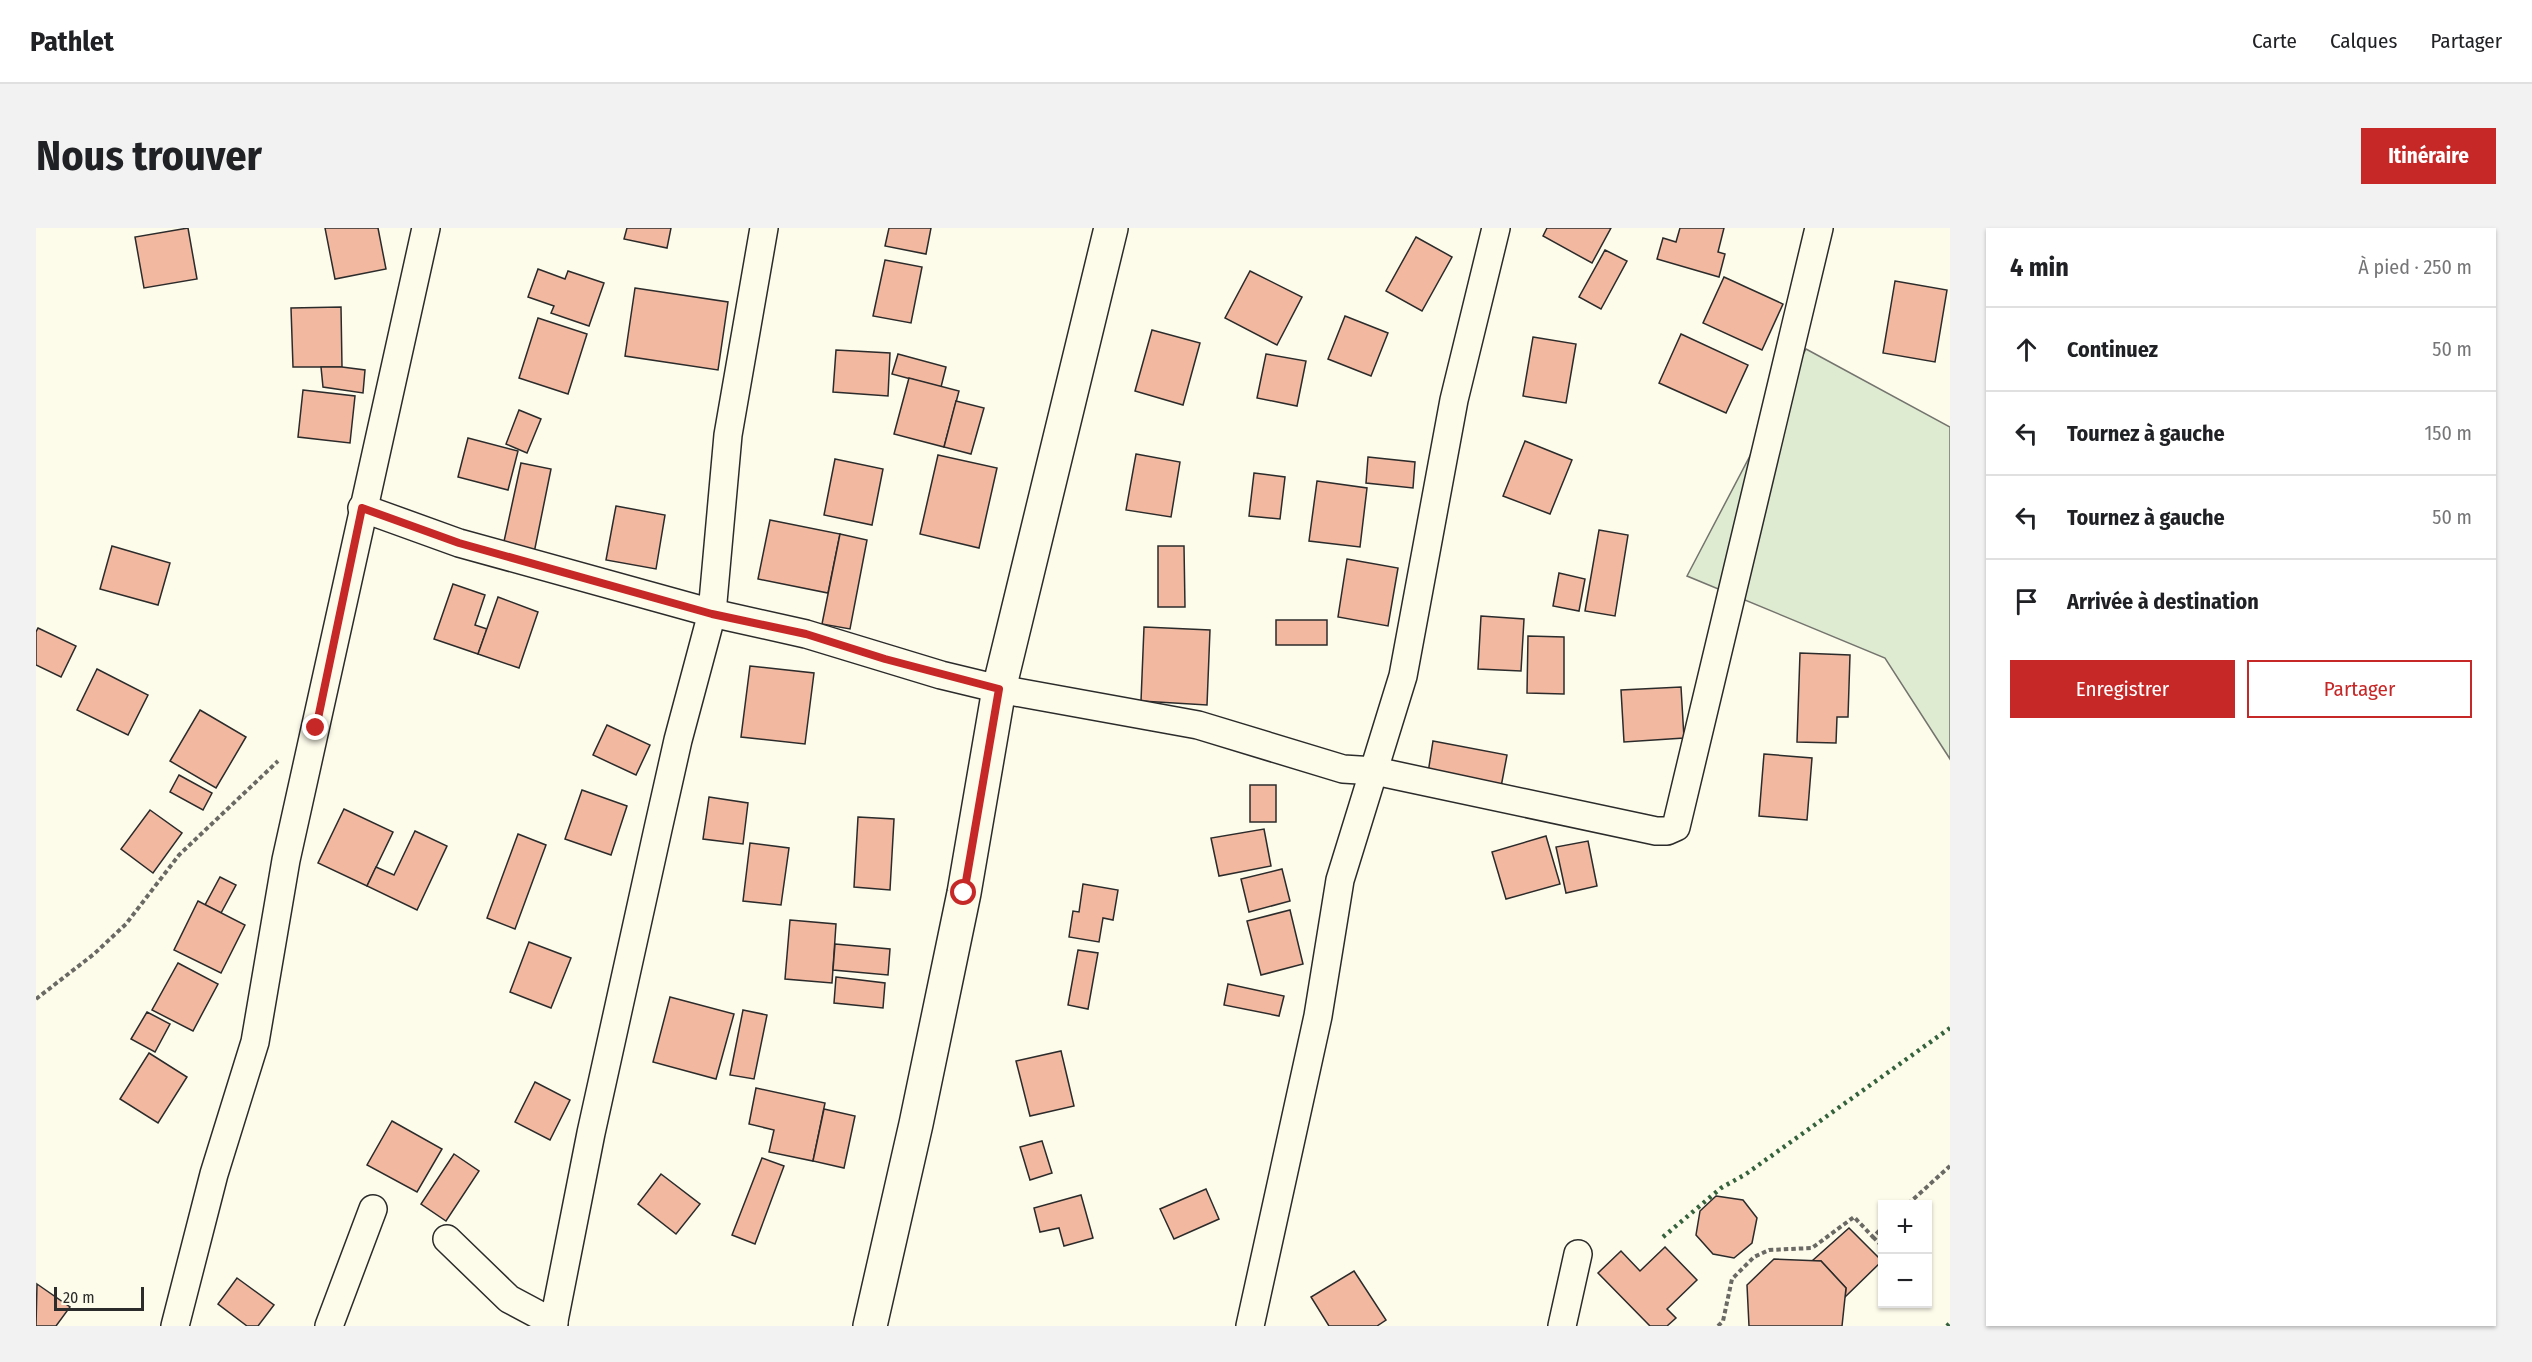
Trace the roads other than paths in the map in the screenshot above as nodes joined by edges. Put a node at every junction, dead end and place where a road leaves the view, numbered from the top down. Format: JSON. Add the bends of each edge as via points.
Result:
{"nodes":[{"id":1,"x":426,"y":228,"type":"edge"},
{"id":2,"x":764,"y":228,"type":"edge"},
{"id":3,"x":1111,"y":228,"type":"edge"},
{"id":4,"x":1496,"y":228,"type":"edge"},
{"id":5,"x":1819,"y":228,"type":"edge"},
{"id":6,"x":362,"y":508,"type":"junction"},
{"id":7,"x":712,"y":614,"type":"junction"},
{"id":8,"x":999,"y":689,"type":"junction"},
{"id":9,"x":1375,"y":771,"type":"junction"},
{"id":10,"x":373,"y":1209,"type":"dead end"},
{"id":11,"x":447,"y":1239,"type":"dead end"},
{"id":12,"x":1578,"y":1254,"type":"dead end"},
{"id":13,"x":554,"y":1324,"type":"edge"},
{"id":14,"x":175,"y":1326,"type":"edge"},
{"id":15,"x":329,"y":1326,"type":"edge"},
{"id":16,"x":870,"y":1326,"type":"edge"},
{"id":17,"x":1250,"y":1326,"type":"edge"},
{"id":18,"x":1562,"y":1326,"type":"edge"}],
"edges":[{"from":1,"to":6,"type":"street"},
{"from":2,"to":7,"type":"street","via":[[728,435]]},
{"from":3,"to":8,"type":"main road"},
{"from":4,"to":9,"type":"street","via":[[1454,400],[1403,676]]},
{"from":5,"to":9,"type":"street","via":[[1676,827],[1656,831]]},
{"from":6,"to":7,"type":"street","via":[[459,543]]},
{"from":6,"to":14,"type":"street","via":[[286,860],[255,1042],[214,1174]]},
{"from":7,"to":8,"type":"street","via":[[806,634]]},
{"from":7,"to":13,"type":"street","via":[[658,829],[591,1132]]},
{"from":8,"to":9,"type":"street","via":[[1198,726],[1342,769]]},
{"from":8,"to":16,"type":"main road","via":[[964,893]]},
{"from":9,"to":17,"type":"street","via":[[1340,880],[1318,1016]]},
{"from":10,"to":15,"type":"street"},
{"from":11,"to":13,"type":"street","via":[[509,1299]]},
{"from":12,"to":18,"type":"street"}]}
